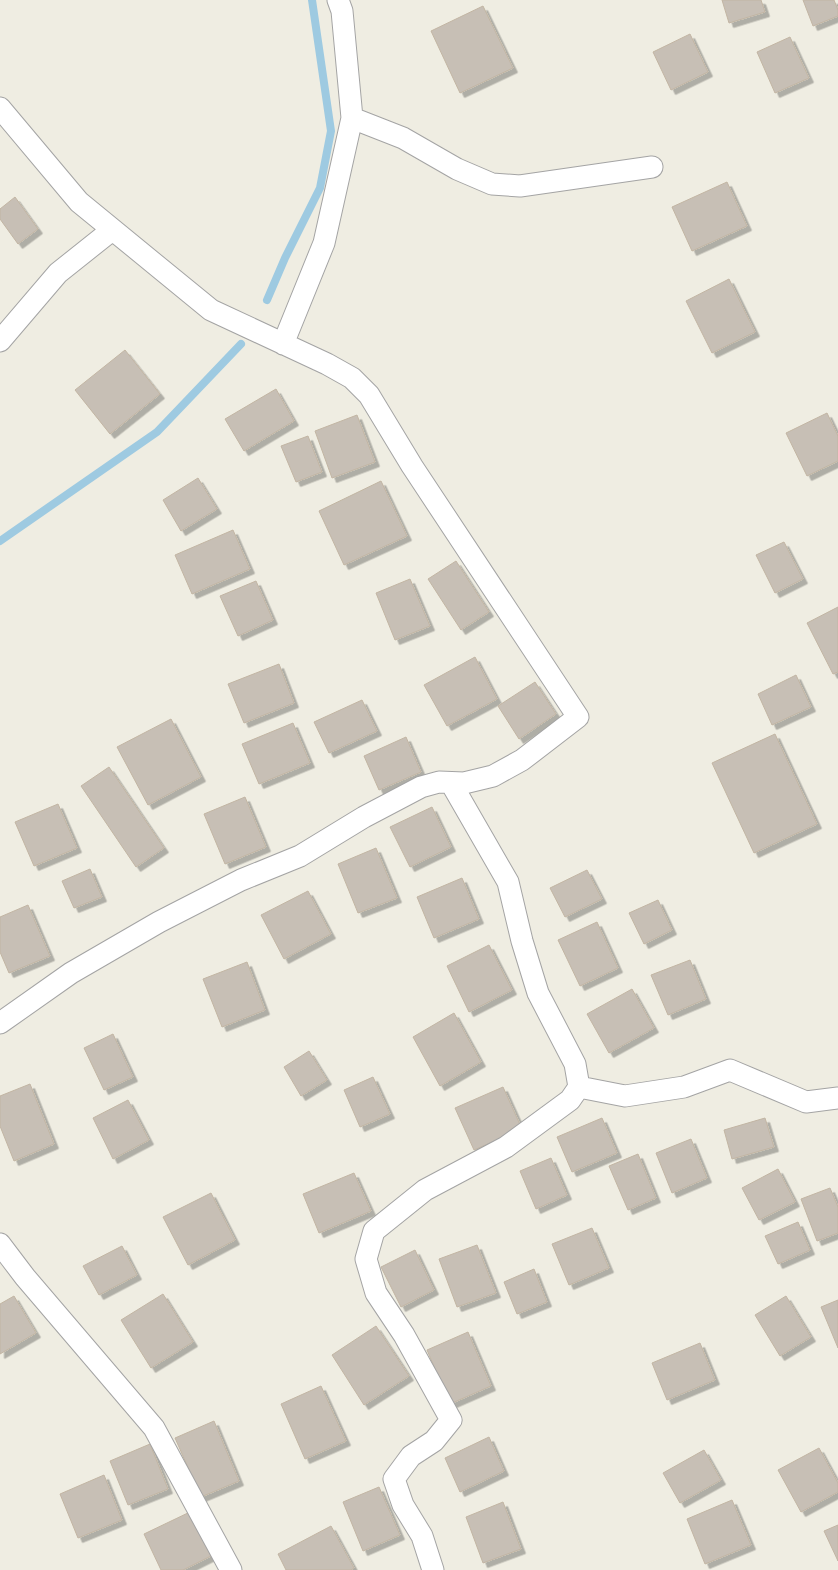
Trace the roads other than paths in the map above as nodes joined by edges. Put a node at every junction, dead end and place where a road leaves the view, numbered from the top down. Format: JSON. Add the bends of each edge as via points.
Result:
{"nodes":[{"id":1,"x":338,"y":0,"type":"edge"},
{"id":2,"x":0,"y":108,"type":"edge"},
{"id":3,"x":352,"y":118,"type":"junction"},
{"id":4,"x":652,"y":167,"type":"dead end"},
{"id":5,"x":112,"y":230,"type":"junction"},
{"id":6,"x":0,"y":341,"type":"edge"},
{"id":7,"x":283,"y":344,"type":"junction"},
{"id":8,"x":451,"y":783,"type":"junction"},
{"id":9,"x":0,"y":1023,"type":"edge"},
{"id":10,"x":579,"y":1087,"type":"junction"},
{"id":11,"x":838,"y":1098,"type":"edge"},
{"id":12,"x":0,"y":1244,"type":"edge"},
{"id":13,"x":231,"y":1570,"type":"edge"},
{"id":14,"x":434,"y":1570,"type":"edge"}],
"edges":[{"from":1,"to":3,"type":"street","via":[[342,11]]},
{"from":2,"to":5,"type":"street","via":[[79,202]]},
{"from":3,"to":4,"type":"street","via":[[403,138],[457,169],[492,184],[520,186]]},
{"from":3,"to":7,"type":"street","via":[[324,243]]},
{"from":5,"to":6,"type":"street","via":[[58,273]]},
{"from":5,"to":7,"type":"street","via":[[211,310]]},
{"from":7,"to":8,"type":"street","via":[[352,378],[369,395],[412,466],[578,717],[522,760],[493,776]]},
{"from":8,"to":9,"type":"street","via":[[421,786],[300,856],[241,880],[159,922],[70,972]]},
{"from":8,"to":10,"type":"street","via":[[508,882],[538,993],[575,1064]]},
{"from":10,"to":11,"type":"street","via":[[624,1096],[684,1087],[730,1070],[806,1102]]},
{"from":10,"to":14,"type":"street","via":[[570,1100],[506,1147],[425,1190],[374,1231],[371,1240],[366,1259],[376,1293],[451,1420],[434,1441],[411,1456],[394,1478],[403,1505],[422,1536]]},
{"from":12,"to":13,"type":"street","via":[[154,1428]]}]}
